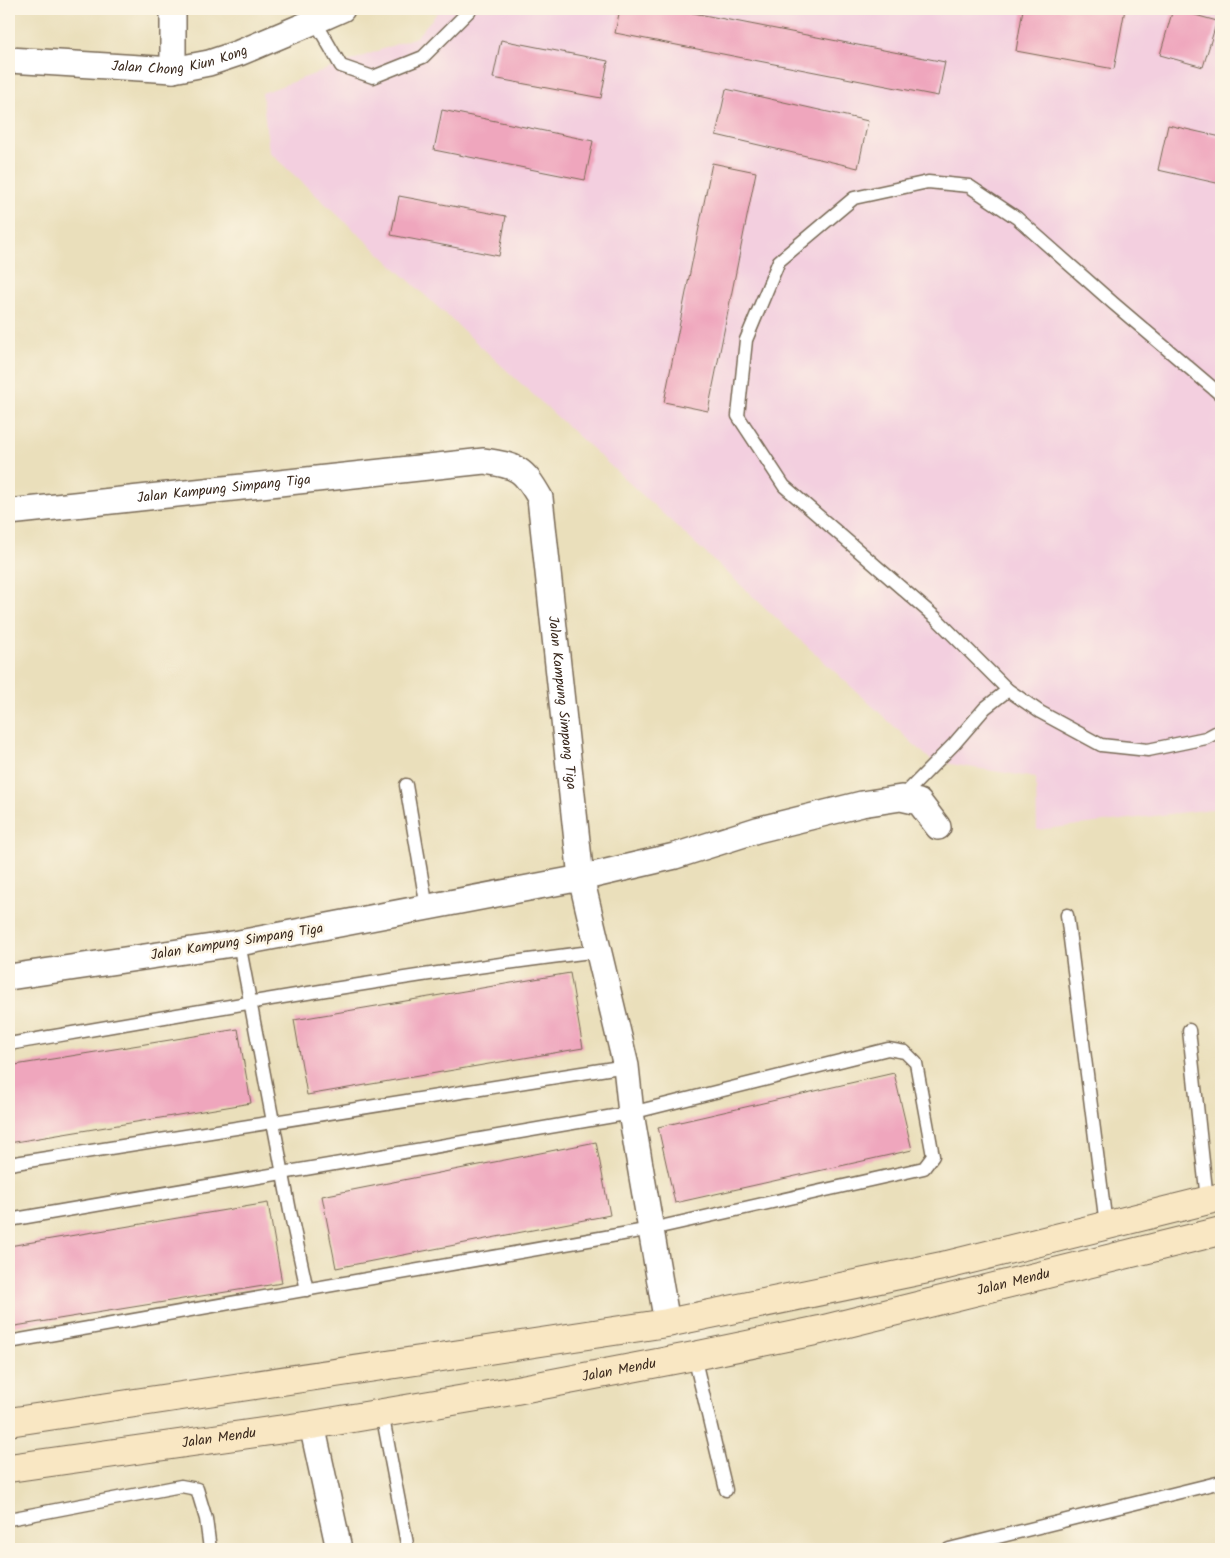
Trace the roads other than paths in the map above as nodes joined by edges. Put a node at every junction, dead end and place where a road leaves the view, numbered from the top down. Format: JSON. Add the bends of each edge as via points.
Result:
{"nodes":[{"id":1,"x":173,"y":9,"type":"edge"},
{"id":2,"x":342,"y":9,"type":"edge"},
{"id":3,"x":471,"y":9,"type":"edge"},
{"id":4,"x":315,"y":22,"type":"junction"},
{"id":5,"x":9,"y":60,"type":"edge"},
{"id":6,"x":173,"y":70,"type":"junction"},
{"id":7,"x":1221,"y":395,"type":"edge"},
{"id":8,"x":9,"y":512,"type":"edge"},
{"id":9,"x":1008,"y":690,"type":"junction"},
{"id":10,"x":1221,"y":730,"type":"edge"},
{"id":11,"x":406,"y":785,"type":"dead end"},
{"id":12,"x":901,"y":798,"type":"junction"},
{"id":13,"x":938,"y":827,"type":"dead end"},
{"id":14,"x":581,"y":878,"type":"junction"},
{"id":15,"x":427,"y":908,"type":"junction"},
{"id":16,"x":1067,"y":915,"type":"dead end"},
{"id":17,"x":239,"y":944,"type":"junction"},
{"id":18,"x":599,"y":951,"type":"junction"},
{"id":19,"x":9,"y":977,"type":"edge"},
{"id":20,"x":250,"y":1002,"type":"junction"},
{"id":21,"x":1189,"y":1030,"type":"dead end"},
{"id":22,"x":9,"y":1044,"type":"edge"},
{"id":23,"x":626,"y":1066,"type":"junction"},
{"id":24,"x":631,"y":1113,"type":"junction"},
{"id":25,"x":273,"y":1122,"type":"junction"},
{"id":26,"x":9,"y":1164,"type":"edge"},
{"id":27,"x":283,"y":1173,"type":"junction"},
{"id":28,"x":1214,"y":1198,"type":"edge"},
{"id":29,"x":9,"y":1220,"type":"edge"},
{"id":30,"x":1106,"y":1225,"type":"junction"},
{"id":31,"x":651,"y":1229,"type":"junction"},
{"id":32,"x":1221,"y":1231,"type":"edge"},
{"id":33,"x":307,"y":1290,"type":"junction"},
{"id":34,"x":667,"y":1323,"type":"junction"},
{"id":35,"x":9,"y":1342,"type":"edge"},
{"id":36,"x":694,"y":1356,"type":"junction"},
{"id":37,"x":382,"y":1413,"type":"junction"},
{"id":38,"x":9,"y":1422,"type":"edge"},
{"id":39,"x":312,"y":1425,"type":"junction"},
{"id":40,"x":9,"y":1468,"type":"edge"},
{"id":41,"x":1221,"y":1482,"type":"edge"},
{"id":42,"x":726,"y":1490,"type":"dead end"},
{"id":43,"x":9,"y":1519,"type":"edge"},
{"id":44,"x":210,"y":1549,"type":"edge"},
{"id":45,"x":340,"y":1549,"type":"edge"},
{"id":46,"x":408,"y":1549,"type":"edge"},
{"id":47,"x":949,"y":1549,"type":"edge"}],
"edges":[{"from":1,"to":6,"type":"street"},
{"from":2,"to":4,"type":"street","name":"Jalan Chong Kiun Kong"},
{"from":3,"to":4,"type":"lane","via":[[423,58],[373,77],[341,66]]},
{"from":4,"to":6,"type":"street","name":"Jalan Chong Kiun Kong","via":[[240,53]]},
{"from":5,"to":6,"type":"street","name":"Jalan Chong Kiun Kong"},
{"from":7,"to":9,"type":"lane","via":[[1017,218],[969,186],[928,182],[854,198],[779,261],[746,340],[738,416],[784,486],[936,618]]},
{"from":8,"to":14,"type":"street","name":"Jalan Kampung Simpang Tiga","via":[[484,461],[510,465],[529,478],[540,498]]},
{"from":9,"to":10,"type":"lane","via":[[1040,712],[1101,745],[1148,750],[1206,738]]},
{"from":9,"to":12,"type":"lane","via":[[985,708]]},
{"from":11,"to":15,"type":"lane"},
{"from":12,"to":13,"type":"street","via":[[919,802]]},
{"from":12,"to":14,"type":"street","via":[[862,804],[756,830],[675,856]]},
{"from":14,"to":15,"type":"street","name":"Jalan Kampung Simpang Tiga"},
{"from":14,"to":18,"type":"street"},
{"from":15,"to":17,"type":"street","name":"Jalan Kampung Simpang Tiga"},
{"from":16,"to":30,"type":"lane"},
{"from":17,"to":19,"type":"street","name":"Jalan Kampung Simpang Tiga"},
{"from":17,"to":20,"type":"lane"},
{"from":18,"to":20,"type":"lane"},
{"from":18,"to":23,"type":"street"},
{"from":20,"to":22,"type":"lane"},
{"from":20,"to":25,"type":"lane"},
{"from":21,"to":28,"type":"lane"},
{"from":23,"to":24,"type":"street"},
{"from":23,"to":25,"type":"lane"},
{"from":24,"to":27,"type":"lane"},
{"from":24,"to":31,"type":"street"},
{"from":24,"to":31,"type":"lane","via":[[888,1049],[905,1052],[916,1063],[932,1156],[924,1168]]},
{"from":25,"to":26,"type":"lane"},
{"from":25,"to":27,"type":"lane"},
{"from":27,"to":29,"type":"lane"},
{"from":27,"to":33,"type":"lane"},
{"from":28,"to":30,"type":"main road"},
{"from":30,"to":34,"type":"main road","via":[[947,1265]]},
{"from":31,"to":33,"type":"lane"},
{"from":31,"to":34,"type":"street"},
{"from":32,"to":36,"type":"main road","name":"Jalan Mendu","via":[[820,1330]]},
{"from":33,"to":35,"type":"lane"},
{"from":34,"to":38,"type":"main road"},
{"from":36,"to":37,"type":"main road","name":"Jalan Mendu"},
{"from":36,"to":42,"type":"lane"},
{"from":37,"to":39,"type":"main road","name":"Jalan Mendu"},
{"from":37,"to":46,"type":"lane"},
{"from":39,"to":40,"type":"main road","name":"Jalan Mendu"},
{"from":39,"to":45,"type":"street"},
{"from":41,"to":47,"type":"lane"},
{"from":43,"to":44,"type":"lane","via":[[181,1486],[197,1489]]}]}
